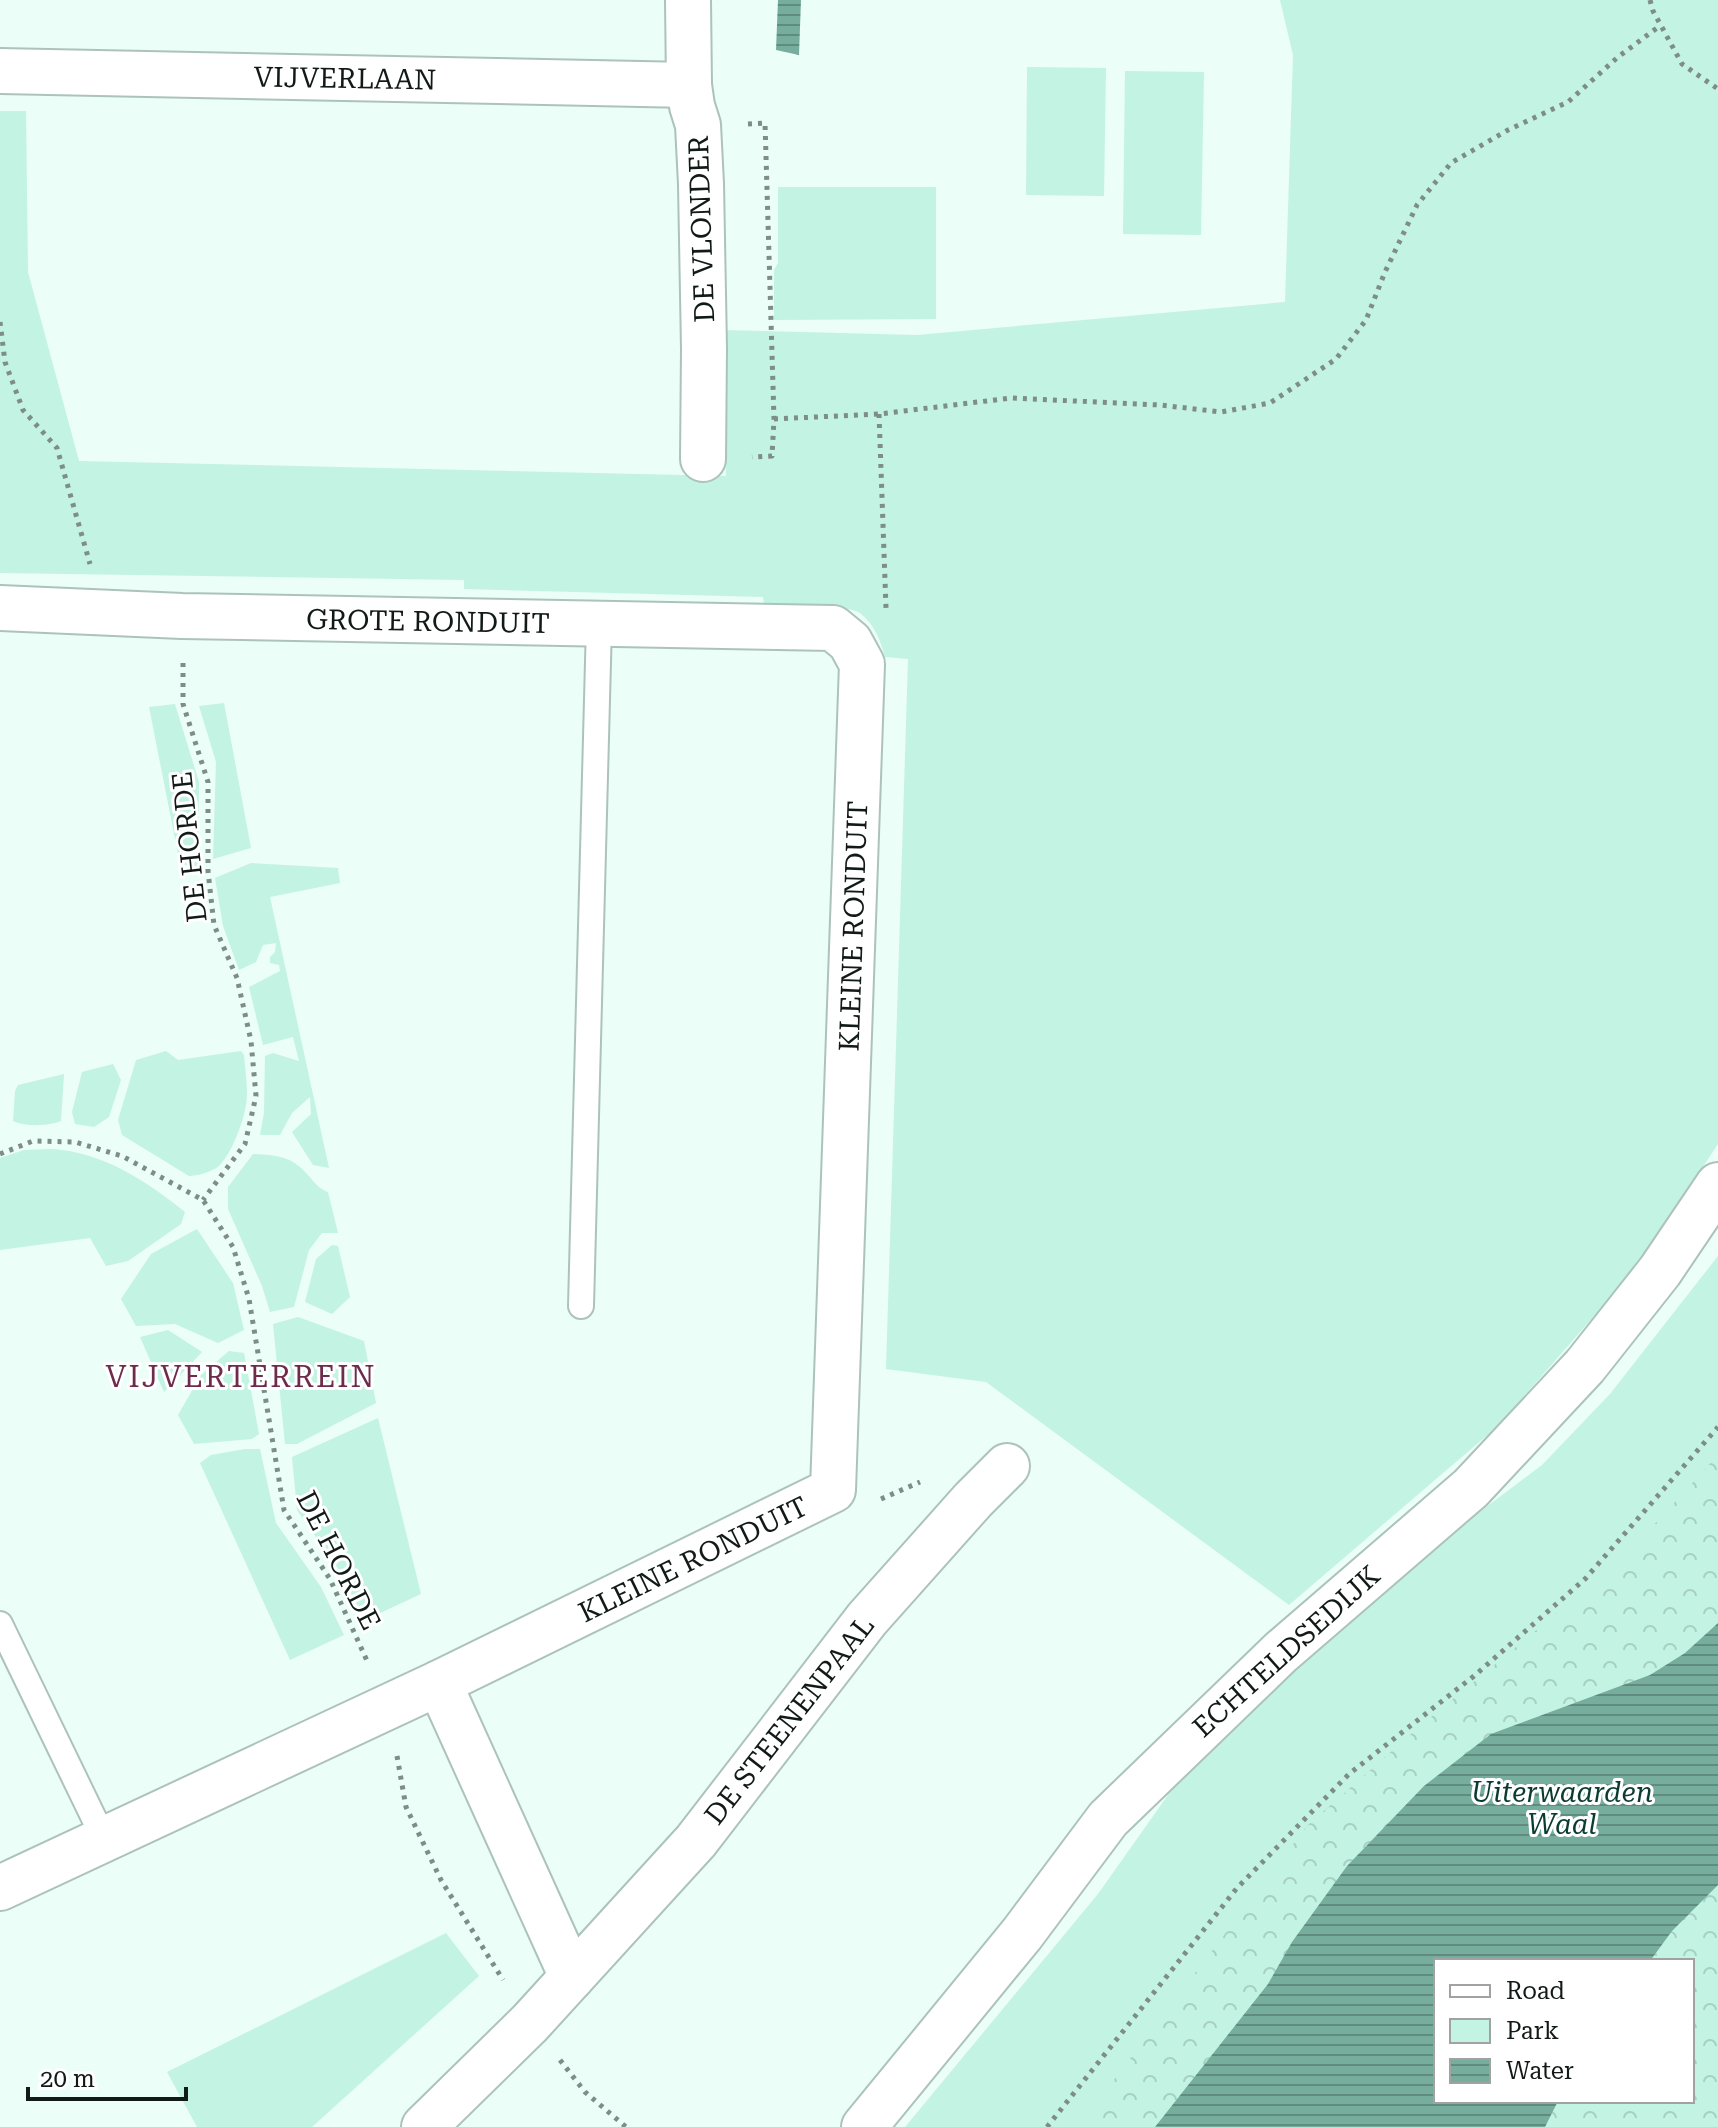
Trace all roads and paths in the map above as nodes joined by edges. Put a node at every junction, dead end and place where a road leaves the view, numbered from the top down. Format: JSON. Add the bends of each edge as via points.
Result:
{"nodes":[{"id":1,"x":688,"y":0,"type":"edge"},
{"id":2,"x":1650,"y":0,"type":"edge"},
{"id":3,"x":1661,"y":25,"type":"junction"},
{"id":4,"x":0,"y":71,"type":"edge"},
{"id":5,"x":1718,"y":89,"type":"edge"},
{"id":6,"x":694,"y":105,"type":"junction"},
{"id":7,"x":0,"y":322,"type":"edge"},
{"id":8,"x":879,"y":414,"type":"junction"},
{"id":9,"x":774,"y":419,"type":"junction"},
{"id":10,"x":703,"y":459,"type":"joint"},
{"id":11,"x":87,"y":554,"type":"dead end"},
{"id":12,"x":0,"y":608,"type":"edge"},
{"id":13,"x":182,"y":616,"type":"junction"},
{"id":14,"x":599,"y":624,"type":"junction"},
{"id":15,"x":850,"y":642,"type":"junction"},
{"id":16,"x":0,"y":1154,"type":"edge"},
{"id":17,"x":1718,"y":1185,"type":"edge"},
{"id":18,"x":203,"y":1200,"type":"junction"},
{"id":19,"x":581,"y":1306,"type":"dead end"},
{"id":20,"x":1718,"y":1427,"type":"edge"},
{"id":21,"x":1007,"y":1466,"type":"dead end"},
{"id":22,"x":0,"y":1624,"type":"edge"},
{"id":23,"x":439,"y":1683,"type":"junction"},
{"id":24,"x":388,"y":1706,"type":"junction"},
{"id":25,"x":104,"y":1839,"type":"junction"},
{"id":26,"x":0,"y":1888,"type":"edge"},
{"id":27,"x":572,"y":1977,"type":"junction"},
{"id":28,"x":530,"y":2023,"type":"junction"},
{"id":29,"x":424,"y":2127,"type":"edge"},
{"id":30,"x":626,"y":2127,"type":"edge"},
{"id":31,"x":864,"y":2127,"type":"edge"},
{"id":32,"x":1047,"y":2127,"type":"edge"}],
"edges":[{"from":1,"to":6,"type":"street","name":"DE VLONDER"},
{"from":2,"to":3,"type":"path"},
{"from":3,"to":5,"type":"path","via":[[1682,64]]},
{"from":3,"to":8,"type":"path","via":[[1568,102],[1451,163],[1417,205],[1366,320],[1336,359],[1270,403],[1221,412],[1011,398]]},
{"from":4,"to":6,"type":"street","name":"VIJVERLAAN"},
{"from":6,"to":9,"type":"path","via":[[765,123]]},
{"from":6,"to":10,"type":"street","name":"DE VLONDER","via":[[704,334]]},
{"from":7,"to":11,"type":"path","via":[[5,362],[23,410],[57,448]]},
{"from":8,"to":9,"type":"path"},
{"from":8,"to":15,"type":"path","via":[[886,607],[880,621]]},
{"from":9,"to":10,"type":"path","via":[[772,456]]},
{"from":12,"to":13,"type":"street","name":"GROTE RONDUIT"},
{"from":13,"to":14,"type":"street","name":"GROTE RONDUIT"},
{"from":13,"to":18,"type":"path","name":"DE HORDE","via":[[183,704],[208,782],[214,925],[237,978],[256,1096],[245,1144]]},
{"from":14,"to":15,"type":"street","name":"GROTE RONDUIT","via":[[833,628]]},
{"from":14,"to":19,"type":"lane"},
{"from":15,"to":23,"type":"street","name":"KLEINE RONDUIT","via":[[862,664],[833,1490]]},
{"from":16,"to":18,"type":"path","name":"DE HORDE","via":[[33,1141],[75,1142],[122,1156]]},
{"from":17,"to":31,"type":"street","name":"ECHTELDSEDIJK","via":[[1660,1271],[1585,1366],[1471,1488],[1281,1652],[1108,1819],[1022,1934]]},
{"from":18,"to":24,"type":"path","name":"DE HORDE","via":[[233,1247],[249,1299],[284,1510],[330,1579]]},
{"from":20,"to":32,"type":"path","via":[[1585,1579],[1474,1676],[1349,1774],[1237,1888]]},
{"from":21,"to":27,"type":"street","name":"DE STEENENPAAL","via":[[867,1619],[696,1841]]},
{"from":22,"to":25,"type":"lane"},
{"from":23,"to":24,"type":"street","name":"KLEINE RONDUIT"},
{"from":23,"to":27,"type":"street"},
{"from":24,"to":25,"type":"street","name":"KLEINE RONDUIT"},
{"from":24,"to":28,"type":"path","name":"DE HORDE","via":[[406,1807],[441,1880]]},
{"from":25,"to":26,"type":"street","name":"KLEINE RONDUIT"},
{"from":27,"to":28,"type":"street","name":"DE STEENENPAAL"},
{"from":28,"to":29,"type":"street","name":"DE STEENENPAAL"},
{"from":28,"to":30,"type":"path","name":"DE HORDE","via":[[585,2092]]}]}
